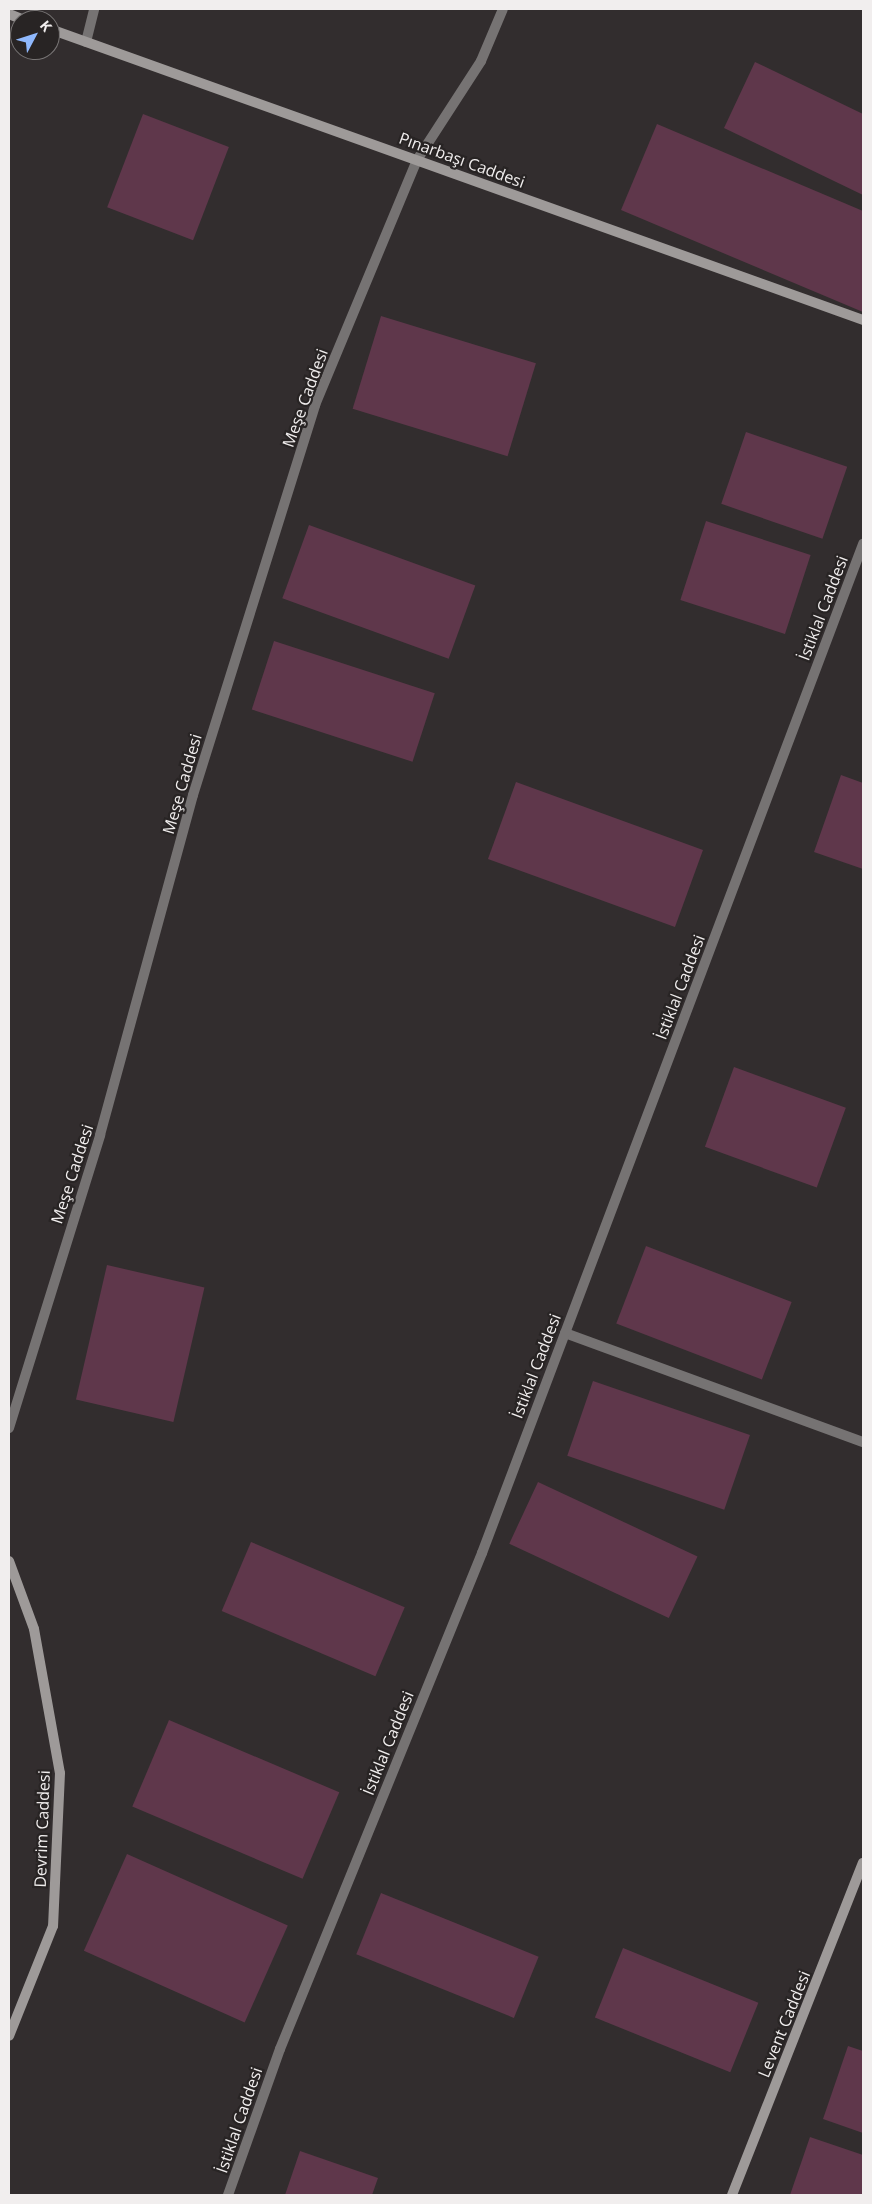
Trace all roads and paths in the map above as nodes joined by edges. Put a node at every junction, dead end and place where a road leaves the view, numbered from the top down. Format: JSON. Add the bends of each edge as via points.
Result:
{"nodes":[{"id":1,"x":94,"y":9,"type":"edge"},
{"id":2,"x":503,"y":9,"type":"edge"},
{"id":3,"x":60,"y":33,"type":"edge"},
{"id":4,"x":86,"y":42,"type":"junction"},
{"id":5,"x":417,"y":160,"type":"junction"},
{"id":6,"x":863,"y":320,"type":"edge"},
{"id":7,"x":863,"y":544,"type":"edge"},
{"id":8,"x":565,"y":1333,"type":"junction"},
{"id":9,"x":9,"y":1428,"type":"edge"},
{"id":10,"x":863,"y":1442,"type":"edge"},
{"id":11,"x":9,"y":1561,"type":"edge"},
{"id":12,"x":863,"y":1864,"type":"edge"},
{"id":13,"x":9,"y":2036,"type":"edge"},
{"id":14,"x":228,"y":2195,"type":"edge"},
{"id":15,"x":732,"y":2195,"type":"edge"}],
"edges":[{"from":1,"to":4,"type":"street"},
{"from":2,"to":5,"type":"street","name":"Meşe Caddesi","via":[[481,62]]},
{"from":3,"to":4,"type":"street","name":"Pınarbaşı Caddesi"},
{"from":4,"to":5,"type":"street","name":"Pınarbaşı Caddesi"},
{"from":5,"to":6,"type":"street","name":"Pınarbaşı Caddesi"},
{"from":5,"to":9,"type":"street","name":"Meşe Caddesi","via":[[315,405],[193,795],[100,1135]]},
{"from":7,"to":8,"type":"street","name":"İstiklal Caddesi"},
{"from":8,"to":10,"type":"street"},
{"from":8,"to":14,"type":"street","name":"İstiklal Caddesi","via":[[482,1553],[280,2049]]},
{"from":11,"to":13,"type":"street","name":"Devrim Caddesi","via":[[34,1629],[60,1773],[53,1926]]},
{"from":12,"to":15,"type":"street","name":"Levent Caddesi"}]}
